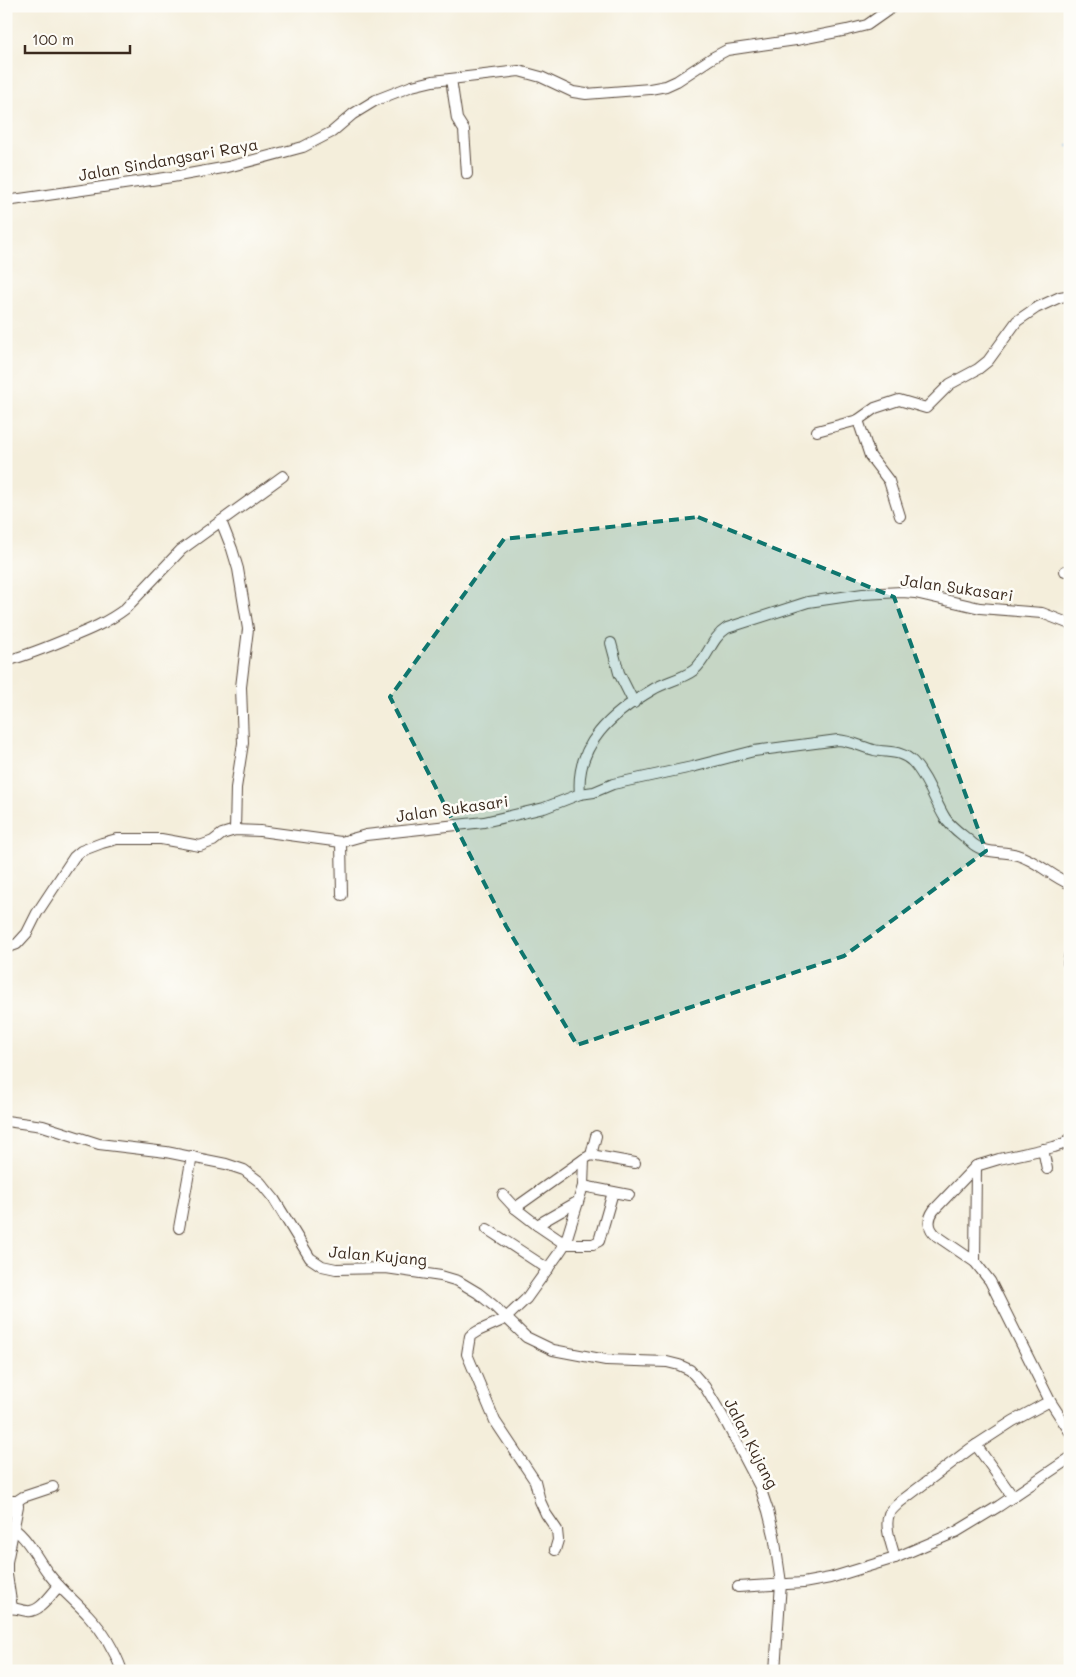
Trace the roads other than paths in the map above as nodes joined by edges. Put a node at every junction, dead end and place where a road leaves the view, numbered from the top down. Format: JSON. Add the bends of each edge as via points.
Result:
{"nodes":[{"id":1,"x":894,"y":6,"type":"edge"},
{"id":2,"x":451,"y":79,"type":"junction"},
{"id":3,"x":467,"y":174,"type":"dead end"},
{"id":4,"x":6,"y":201,"type":"edge"},
{"id":5,"x":1070,"y":299,"type":"edge"},
{"id":6,"x":858,"y":420,"type":"junction"},
{"id":7,"x":817,"y":431,"type":"dead end"},
{"id":8,"x":283,"y":476,"type":"dead end"},
{"id":9,"x":900,"y":516,"type":"dead end"},
{"id":10,"x":221,"y":521,"type":"junction"},
{"id":11,"x":1070,"y":624,"type":"edge"},
{"id":12,"x":611,"y":643,"type":"dead end"},
{"id":13,"x":6,"y":661,"type":"edge"},
{"id":14,"x":634,"y":702,"type":"junction"},
{"id":15,"x":580,"y":794,"type":"junction"},
{"id":16,"x":235,"y":830,"type":"junction"},
{"id":17,"x":340,"y":842,"type":"junction"},
{"id":18,"x":1070,"y":884,"type":"edge"},
{"id":19,"x":342,"y":895,"type":"dead end"},
{"id":20,"x":6,"y":948,"type":"edge"},
{"id":21,"x":6,"y":1121,"type":"edge"},
{"id":22,"x":596,"y":1136,"type":"dead end"},
{"id":23,"x":1070,"y":1139,"type":"edge"},
{"id":24,"x":1043,"y":1148,"type":"junction"},
{"id":25,"x":192,"y":1156,"type":"junction"},
{"id":26,"x":588,"y":1157,"type":"junction"},
{"id":27,"x":635,"y":1163,"type":"dead end"},
{"id":28,"x":976,"y":1166,"type":"junction"},
{"id":29,"x":1047,"y":1169,"type":"dead end"},
{"id":30,"x":583,"y":1186,"type":"junction"},
{"id":31,"x":613,"y":1192,"type":"junction"},
{"id":32,"x":503,"y":1195,"type":"dead end"},
{"id":33,"x":629,"y":1196,"type":"dead end"},
{"id":34,"x":578,"y":1201,"type":"junction"},
{"id":35,"x":515,"y":1208,"type":"junction"},
{"id":36,"x":537,"y":1225,"type":"junction"},
{"id":37,"x":179,"y":1228,"type":"dead end"},
{"id":38,"x":487,"y":1230,"type":"dead end"},
{"id":39,"x":565,"y":1244,"type":"junction"},
{"id":40,"x":975,"y":1262,"type":"junction"},
{"id":41,"x":548,"y":1269,"type":"junction"},
{"id":42,"x":506,"y":1319,"type":"junction"},
{"id":43,"x":1050,"y":1400,"type":"junction"},
{"id":44,"x":1070,"y":1432,"type":"edge"},
{"id":45,"x":976,"y":1445,"type":"junction"},
{"id":46,"x":1070,"y":1458,"type":"edge"},
{"id":47,"x":53,"y":1487,"type":"dead end"},
{"id":48,"x":1013,"y":1497,"type":"junction"},
{"id":49,"x":12,"y":1501,"type":"edge"},
{"id":50,"x":6,"y":1514,"type":"edge"},
{"id":51,"x":10,"y":1526,"type":"edge"},
{"id":52,"x":555,"y":1550,"type":"dead end"},
{"id":53,"x":895,"y":1558,"type":"junction"},
{"id":54,"x":781,"y":1583,"type":"junction"},
{"id":55,"x":59,"y":1586,"type":"junction"},
{"id":56,"x":738,"y":1587,"type":"dead end"},
{"id":57,"x":9,"y":1609,"type":"edge"},
{"id":58,"x":122,"y":1671,"type":"edge"},
{"id":59,"x":775,"y":1671,"type":"edge"}],
"edges":[{"from":1,"to":2,"type":"street","name":"Jalan Sindangsari Raya","via":[[860,26],[831,34],[727,50],[678,81],[650,89],[579,93],[536,74],[519,71]]},
{"from":2,"to":3,"type":"street","via":[[458,120],[464,130]]},
{"from":2,"to":4,"type":"street","name":"Jalan Sindangsari Raya","via":[[412,86],[376,100],[332,132],[303,147],[228,167]]},
{"from":5,"to":6,"type":"street","via":[[1060,297],[1026,314],[1017,321],[988,361],[950,384],[930,406],[922,408],[899,400],[875,408]]},
{"from":6,"to":7,"type":"street"},
{"from":6,"to":9,"type":"street","via":[[870,456],[889,481]]},
{"from":8,"to":10,"type":"street"},
{"from":10,"to":13,"type":"street","via":[[175,555],[118,614],[31,654]]},
{"from":10,"to":16,"type":"street","via":[[238,568],[248,629],[241,687],[243,743],[236,788]]},
{"from":11,"to":14,"type":"street","name":"Jalan Sukasari","via":[[1042,613],[980,608],[915,593],[835,596],[727,628],[693,670]]},
{"from":12,"to":14,"type":"street","via":[[619,673]]},
{"from":14,"to":15,"type":"street","name":"Jalan Sukasari","via":[[606,723],[591,745],[580,770]]},
{"from":15,"to":17,"type":"street","name":"Jalan Sukasari","via":[[544,808],[484,822],[366,835]]},
{"from":15,"to":18,"type":"street","via":[[754,751],[847,741],[901,754],[912,761],[945,818],[975,845],[984,850],[1020,856]]},
{"from":16,"to":17,"type":"street","name":"Jalan Sukasari","via":[[260,830]]},
{"from":16,"to":20,"type":"street","name":"Jalan Sukasari","via":[[200,846],[172,840],[133,838],[117,839],[81,851],[60,877],[27,933],[17,944]]},
{"from":17,"to":19,"type":"street"},
{"from":21,"to":25,"type":"street","name":"Jalan Kujang","via":[[43,1126],[99,1144]]},
{"from":22,"to":26,"type":"street"},
{"from":23,"to":24,"type":"street","via":[[1063,1144]]},
{"from":24,"to":28,"type":"street"},
{"from":24,"to":29,"type":"street"},
{"from":25,"to":37,"type":"street"},
{"from":25,"to":42,"type":"street","name":"Jalan Kujang","via":[[244,1170],[260,1182],[310,1258],[322,1266],[336,1269],[386,1268],[458,1280],[478,1293]]},
{"from":26,"to":27,"type":"street"},
{"from":26,"to":30,"type":"street"},
{"from":26,"to":35,"type":"street"},
{"from":28,"to":40,"type":"street"},
{"from":28,"to":40,"type":"street","via":[[934,1210],[929,1226],[937,1236]]},
{"from":30,"to":31,"type":"street"},
{"from":30,"to":34,"type":"street"},
{"from":31,"to":33,"type":"street"},
{"from":31,"to":39,"type":"street","via":[[599,1242]]},
{"from":32,"to":35,"type":"street"},
{"from":34,"to":36,"type":"street"},
{"from":34,"to":39,"type":"street"},
{"from":35,"to":36,"type":"street"},
{"from":36,"to":39,"type":"street"},
{"from":38,"to":41,"type":"street"},
{"from":39,"to":41,"type":"street"},
{"from":40,"to":43,"type":"street","via":[[990,1281]]},
{"from":41,"to":42,"type":"street"},
{"from":42,"to":52,"type":"street","via":[[470,1336],[467,1354],[494,1421],[535,1481],[540,1502],[557,1530]]},
{"from":42,"to":54,"type":"street","name":"Jalan Kujang","via":[[526,1337],[552,1350],[606,1360],[667,1362],[690,1370],[715,1402],[760,1487],[774,1535]]},
{"from":43,"to":44,"type":"street"},
{"from":43,"to":45,"type":"street"},
{"from":45,"to":48,"type":"street"},
{"from":45,"to":53,"type":"street","via":[[890,1513],[887,1522]]},
{"from":46,"to":48,"type":"street"},
{"from":47,"to":49,"type":"street"},
{"from":48,"to":53,"type":"street","via":[[956,1532]]},
{"from":49,"to":50,"type":"street"},
{"from":49,"to":51,"type":"street","via":[[18,1508]]},
{"from":51,"to":55,"type":"street","via":[[24,1538]]},
{"from":51,"to":57,"type":"street","via":[[7,1562]]},
{"from":53,"to":54,"type":"street","via":[[830,1578]]},
{"from":54,"to":56,"type":"street"},
{"from":54,"to":59,"type":"street","name":"Jalan Kujang"},
{"from":55,"to":57,"type":"street","via":[[34,1610]]},
{"from":55,"to":58,"type":"street","via":[[96,1625]]}]}
